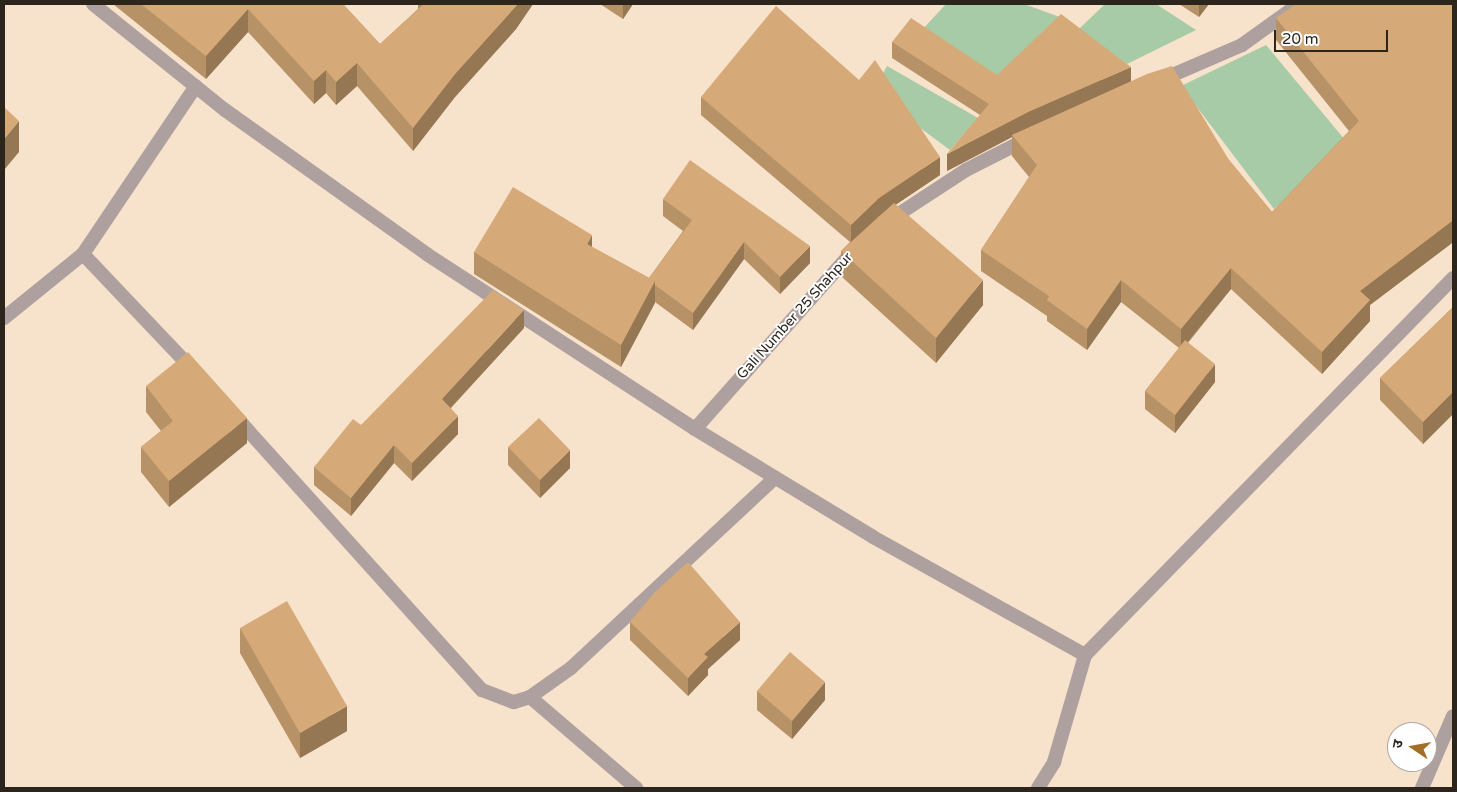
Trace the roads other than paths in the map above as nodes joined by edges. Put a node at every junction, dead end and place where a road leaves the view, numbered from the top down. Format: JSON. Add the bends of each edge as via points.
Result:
{"nodes":[{"id":1,"x":93,"y":4,"type":"edge"},
{"id":2,"x":1299,"y":4,"type":"edge"},
{"id":3,"x":1150,"y":85,"type":"edge"},
{"id":4,"x":196,"y":86,"type":"junction"},
{"id":5,"x":1041,"y":132,"type":"edge"},
{"id":6,"x":880,"y":228,"type":"edge"},
{"id":7,"x":866,"y":239,"type":"edge"},
{"id":8,"x":82,"y":254,"type":"junction"},
{"id":9,"x":1453,"y":278,"type":"edge"},
{"id":10,"x":4,"y":318,"type":"edge"},
{"id":11,"x":204,"y":382,"type":"edge"},
{"id":12,"x":224,"y":404,"type":"edge"},
{"id":13,"x":695,"y":429,"type":"junction"},
{"id":14,"x":775,"y":478,"type":"junction"},
{"id":15,"x":1085,"y":655,"type":"junction"},
{"id":16,"x":530,"y":697,"type":"junction"},
{"id":17,"x":1453,"y":716,"type":"edge"},
{"id":18,"x":636,"y":788,"type":"edge"},
{"id":19,"x":1038,"y":788,"type":"edge"},
{"id":20,"x":1422,"y":788,"type":"edge"}],
"edges":[{"from":1,"to":4,"type":"street"},
{"from":2,"to":3,"type":"street","via":[[1242,45]]},
{"from":4,"to":8,"type":"street"},
{"from":4,"to":13,"type":"street","via":[[428,255]]},
{"from":5,"to":6,"type":"street","via":[[966,170]]},
{"from":7,"to":13,"type":"street","name":"Gali Number 25 Shahpur","via":[[830,274]]},
{"from":8,"to":10,"type":"street"},
{"from":8,"to":11,"type":"street"},
{"from":9,"to":15,"type":"street"},
{"from":12,"to":16,"type":"street","via":[[482,690],[514,702]]},
{"from":13,"to":14,"type":"street"},
{"from":14,"to":15,"type":"street","via":[[872,537]]},
{"from":14,"to":16,"type":"street","via":[[571,668]]},
{"from":15,"to":19,"type":"street","via":[[1054,762]]},
{"from":16,"to":18,"type":"street"},
{"from":17,"to":20,"type":"street"}]}
